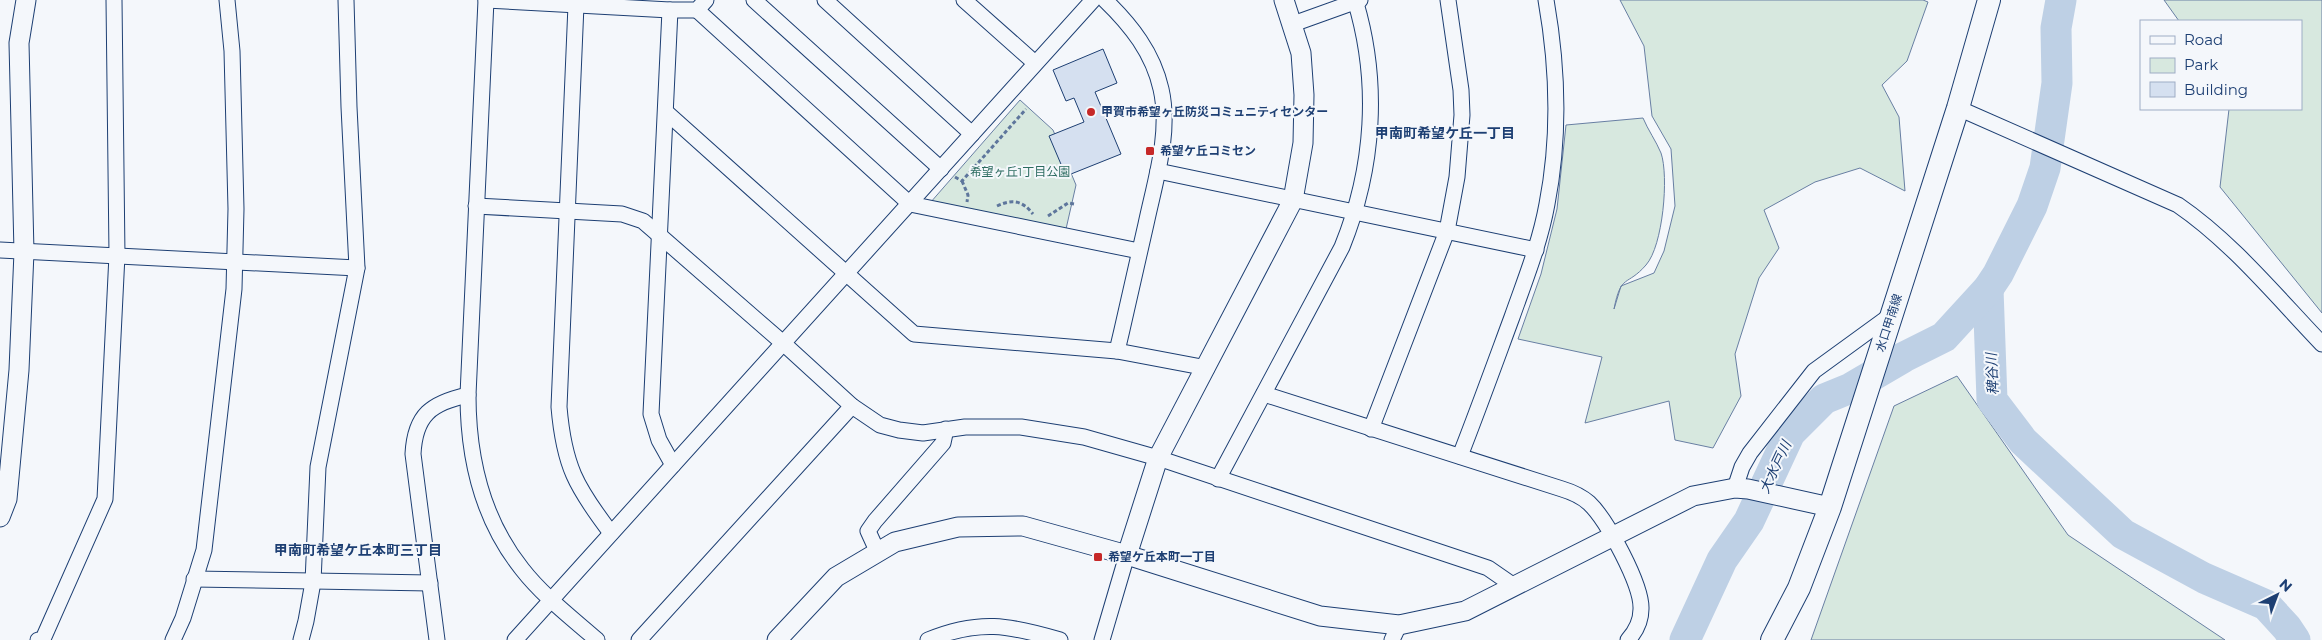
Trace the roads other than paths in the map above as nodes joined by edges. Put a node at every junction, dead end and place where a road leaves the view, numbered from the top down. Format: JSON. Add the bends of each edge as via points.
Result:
{"nodes":[{"id":1,"x":26,"y":0,"type":"edge"},
{"id":2,"x":114,"y":0,"type":"edge"},
{"id":3,"x":227,"y":0,"type":"edge"},
{"id":4,"x":346,"y":0,"type":"edge"},
{"id":5,"x":486,"y":0,"type":"edge"},
{"id":6,"x":754,"y":0,"type":"edge"},
{"id":7,"x":825,"y":0,"type":"edge"},
{"id":8,"x":964,"y":0,"type":"edge"},
{"id":9,"x":1093,"y":0,"type":"edge"},
{"id":10,"x":1105,"y":0,"type":"edge"},
{"id":11,"x":1284,"y":0,"type":"edge"},
{"id":12,"x":1448,"y":0,"type":"edge"},
{"id":13,"x":1546,"y":0,"type":"edge"},
{"id":14,"x":1989,"y":0,"type":"edge"},
{"id":15,"x":1357,"y":1,"type":"edge"},
{"id":16,"x":576,"y":4,"type":"junction"},
{"id":17,"x":701,"y":5,"type":"edge"},
{"id":18,"x":670,"y":10,"type":"junction"},
{"id":19,"x":1293,"y":24,"type":"junction"},
{"id":20,"x":1035,"y":63,"type":"junction"},
{"id":21,"x":1958,"y":108,"type":"junction"},
{"id":22,"x":666,"y":112,"type":"junction"},
{"id":23,"x":972,"y":134,"type":"junction"},
{"id":24,"x":940,"y":169,"type":"junction"},
{"id":25,"x":1158,"y":171,"type":"junction"},
{"id":26,"x":1293,"y":200,"type":"junction"},
{"id":27,"x":910,"y":204,"type":"junction"},
{"id":28,"x":476,"y":206,"type":"junction"},
{"id":29,"x":568,"y":211,"type":"junction"},
{"id":30,"x":1356,"y":214,"type":"junction"},
{"id":31,"x":1447,"y":231,"type":"junction"},
{"id":32,"x":660,"y":234,"type":"junction"},
{"id":33,"x":0,"y":250,"type":"edge"},
{"id":34,"x":1536,"y":250,"type":"junction"},
{"id":35,"x":1140,"y":251,"type":"junction"},
{"id":36,"x":24,"y":252,"type":"junction"},
{"id":37,"x":117,"y":255,"type":"junction"},
{"id":38,"x":236,"y":262,"type":"junction"},
{"id":39,"x":357,"y":268,"type":"junction"},
{"id":40,"x":846,"y":274,"type":"junction"},
{"id":41,"x":1892,"y":315,"type":"junction"},
{"id":42,"x":783,"y":342,"type":"junction"},
{"id":43,"x":2322,"y":344,"type":"edge"},
{"id":44,"x":1117,"y":351,"type":"junction"},
{"id":45,"x":1207,"y":368,"type":"junction"},
{"id":46,"x":1264,"y":394,"type":"junction"},
{"id":47,"x":468,"y":395,"type":"junction"},
{"id":48,"x":852,"y":406,"type":"junction"},
{"id":49,"x":946,"y":429,"type":"junction"},
{"id":50,"x":1371,"y":429,"type":"junction"},
{"id":51,"x":1460,"y":456,"type":"junction"},
{"id":52,"x":1158,"y":458,"type":"junction"},
{"id":53,"x":673,"y":465,"type":"junction"},
{"id":54,"x":1218,"y":479,"type":"junction"},
{"id":55,"x":1741,"y":488,"type":"junction"},
{"id":56,"x":1830,"y":507,"type":"junction"},
{"id":57,"x":0,"y":517,"type":"edge"},
{"id":58,"x":611,"y":533,"type":"junction"},
{"id":59,"x":1612,"y":537,"type":"junction"},
{"id":60,"x":878,"y":553,"type":"junction"},
{"id":61,"x":1127,"y":555,"type":"junction"},
{"id":62,"x":194,"y":579,"type":"junction"},
{"id":63,"x":313,"y":582,"type":"junction"},
{"id":64,"x":430,"y":583,"type":"junction"},
{"id":65,"x":1514,"y":586,"type":"junction"},
{"id":66,"x":551,"y":600,"type":"junction"},
{"id":67,"x":1395,"y":632,"type":"edge"},
{"id":68,"x":42,"y":640,"type":"edge"},
{"id":69,"x":173,"y":640,"type":"edge"},
{"id":70,"x":301,"y":640,"type":"edge"},
{"id":71,"x":437,"y":640,"type":"edge"},
{"id":72,"x":515,"y":640,"type":"edge"},
{"id":73,"x":597,"y":640,"type":"edge"},
{"id":74,"x":639,"y":640,"type":"edge"},
{"id":75,"x":778,"y":640,"type":"edge"},
{"id":76,"x":928,"y":640,"type":"edge"},
{"id":77,"x":1060,"y":640,"type":"edge"},
{"id":78,"x":1102,"y":640,"type":"edge"},
{"id":79,"x":1628,"y":640,"type":"edge"},
{"id":80,"x":1772,"y":640,"type":"edge"}],
"edges":[{"from":1,"to":36,"type":"street","via":[[19,43]]},
{"from":2,"to":37,"type":"street"},
{"from":3,"to":38,"type":"street","via":[[232,60]]},
{"from":4,"to":39,"type":"street"},
{"from":5,"to":16,"type":"street"},
{"from":5,"to":28,"type":"street"},
{"from":6,"to":24,"type":"street"},
{"from":7,"to":23,"type":"street"},
{"from":8,"to":20,"type":"street"},
{"from":9,"to":20,"type":"street"},
{"from":10,"to":25,"type":"street","via":[[1137,35],[1161,87],[1164,121]]},
{"from":11,"to":19,"type":"street"},
{"from":12,"to":31,"type":"street","via":[[1462,115],[1457,176]]},
{"from":13,"to":34,"type":"street","via":[[1557,92],[1556,125],[1549,196]]},
{"from":14,"to":21,"type":"main road","name":"水口甲南線"},
{"from":15,"to":19,"type":"street"},
{"from":15,"to":30,"type":"street","via":[[1367,56],[1371,104],[1369,150]]},
{"from":16,"to":18,"type":"street"},
{"from":16,"to":29,"type":"street"},
{"from":17,"to":18,"type":"street"},
{"from":17,"to":27,"type":"street"},
{"from":18,"to":22,"type":"street"},
{"from":19,"to":26,"type":"street","via":[[1301,53],[1304,120]]},
{"from":20,"to":23,"type":"street"},
{"from":21,"to":41,"type":"main road","name":"水口甲南線"},
{"from":21,"to":43,"type":"street","via":[[2178,205],[2244,262]]},
{"from":22,"to":32,"type":"street"},
{"from":22,"to":40,"type":"street"},
{"from":23,"to":24,"type":"street"},
{"from":24,"to":27,"type":"street"},
{"from":25,"to":26,"type":"street"},
{"from":25,"to":35,"type":"street"},
{"from":26,"to":30,"type":"street"},
{"from":26,"to":45,"type":"street"},
{"from":27,"to":35,"type":"street"},
{"from":27,"to":40,"type":"street"},
{"from":28,"to":29,"type":"street"},
{"from":28,"to":47,"type":"street"},
{"from":29,"to":32,"type":"street","via":[[632,216]]},
{"from":29,"to":58,"type":"street","via":[[560,423],[564,451],[575,481]]},
{"from":30,"to":31,"type":"street"},
{"from":30,"to":46,"type":"street","via":[[1342,247]]},
{"from":31,"to":34,"type":"street"},
{"from":31,"to":50,"type":"street"},
{"from":32,"to":42,"type":"street"},
{"from":32,"to":53,"type":"street","via":[[651,414],[659,440]]},
{"from":33,"to":36,"type":"street"},
{"from":34,"to":51,"type":"street"},
{"from":35,"to":44,"type":"street"},
{"from":36,"to":37,"type":"street"},
{"from":36,"to":57,"type":"street","via":[[19,370],[7,499]]},
{"from":37,"to":38,"type":"street"},
{"from":37,"to":68,"type":"street","via":[[105,499]]},
{"from":38,"to":39,"type":"street"},
{"from":38,"to":62,"type":"street","via":[[204,550]]},
{"from":39,"to":63,"type":"street","via":[[318,467]]},
{"from":40,"to":42,"type":"street"},
{"from":40,"to":44,"type":"street","via":[[914,334]]},
{"from":41,"to":55,"type":"street","via":[[1814,371],[1750,453],[1742,467]]},
{"from":41,"to":56,"type":"main road","name":"水口甲南線"},
{"from":42,"to":48,"type":"street"},
{"from":42,"to":53,"type":"street"},
{"from":44,"to":45,"type":"street"},
{"from":45,"to":52,"type":"street"},
{"from":46,"to":50,"type":"street"},
{"from":46,"to":54,"type":"street"},
{"from":47,"to":64,"type":"street","via":[[450,398],[436,405],[415,431],[413,454]]},
{"from":47,"to":66,"type":"street","via":[[472,455],[487,508],[522,570]]},
{"from":48,"to":49,"type":"street","via":[[871,421],[890,428],[923,433]]},
{"from":48,"to":74,"type":"street"},
{"from":49,"to":52,"type":"street","via":[[995,426],[1041,429],[1084,437]]},
{"from":49,"to":60,"type":"street","via":[[943,443],[868,531]]},
{"from":50,"to":51,"type":"street"},
{"from":51,"to":59,"type":"street","via":[[1574,493],[1598,513]]},
{"from":52,"to":54,"type":"street"},
{"from":52,"to":61,"type":"street"},
{"from":53,"to":58,"type":"street"},
{"from":54,"to":65,"type":"street","via":[[1488,568]]},
{"from":55,"to":56,"type":"street"},
{"from":55,"to":59,"type":"street","via":[[1693,496]]},
{"from":56,"to":80,"type":"main road","name":"水口甲南線","via":[[1799,588]]},
{"from":58,"to":66,"type":"street"},
{"from":59,"to":65,"type":"street"},
{"from":59,"to":79,"type":"street","via":[[1641,597],[1640,617]]},
{"from":60,"to":61,"type":"street","via":[[896,542],[958,527],[1023,526]]},
{"from":60,"to":75,"type":"street","via":[[836,577]]},
{"from":61,"to":67,"type":"street","via":[[1320,616]]},
{"from":61,"to":78,"type":"street"},
{"from":62,"to":63,"type":"street"},
{"from":62,"to":69,"type":"street"},
{"from":63,"to":64,"type":"street"},
{"from":63,"to":70,"type":"street"},
{"from":64,"to":71,"type":"street"},
{"from":65,"to":67,"type":"street","via":[[1465,611]]},
{"from":66,"to":72,"type":"street"},
{"from":66,"to":73,"type":"street"},
{"from":76,"to":77,"type":"street","via":[[956,630],[992,626],[1024,630]]}]}
